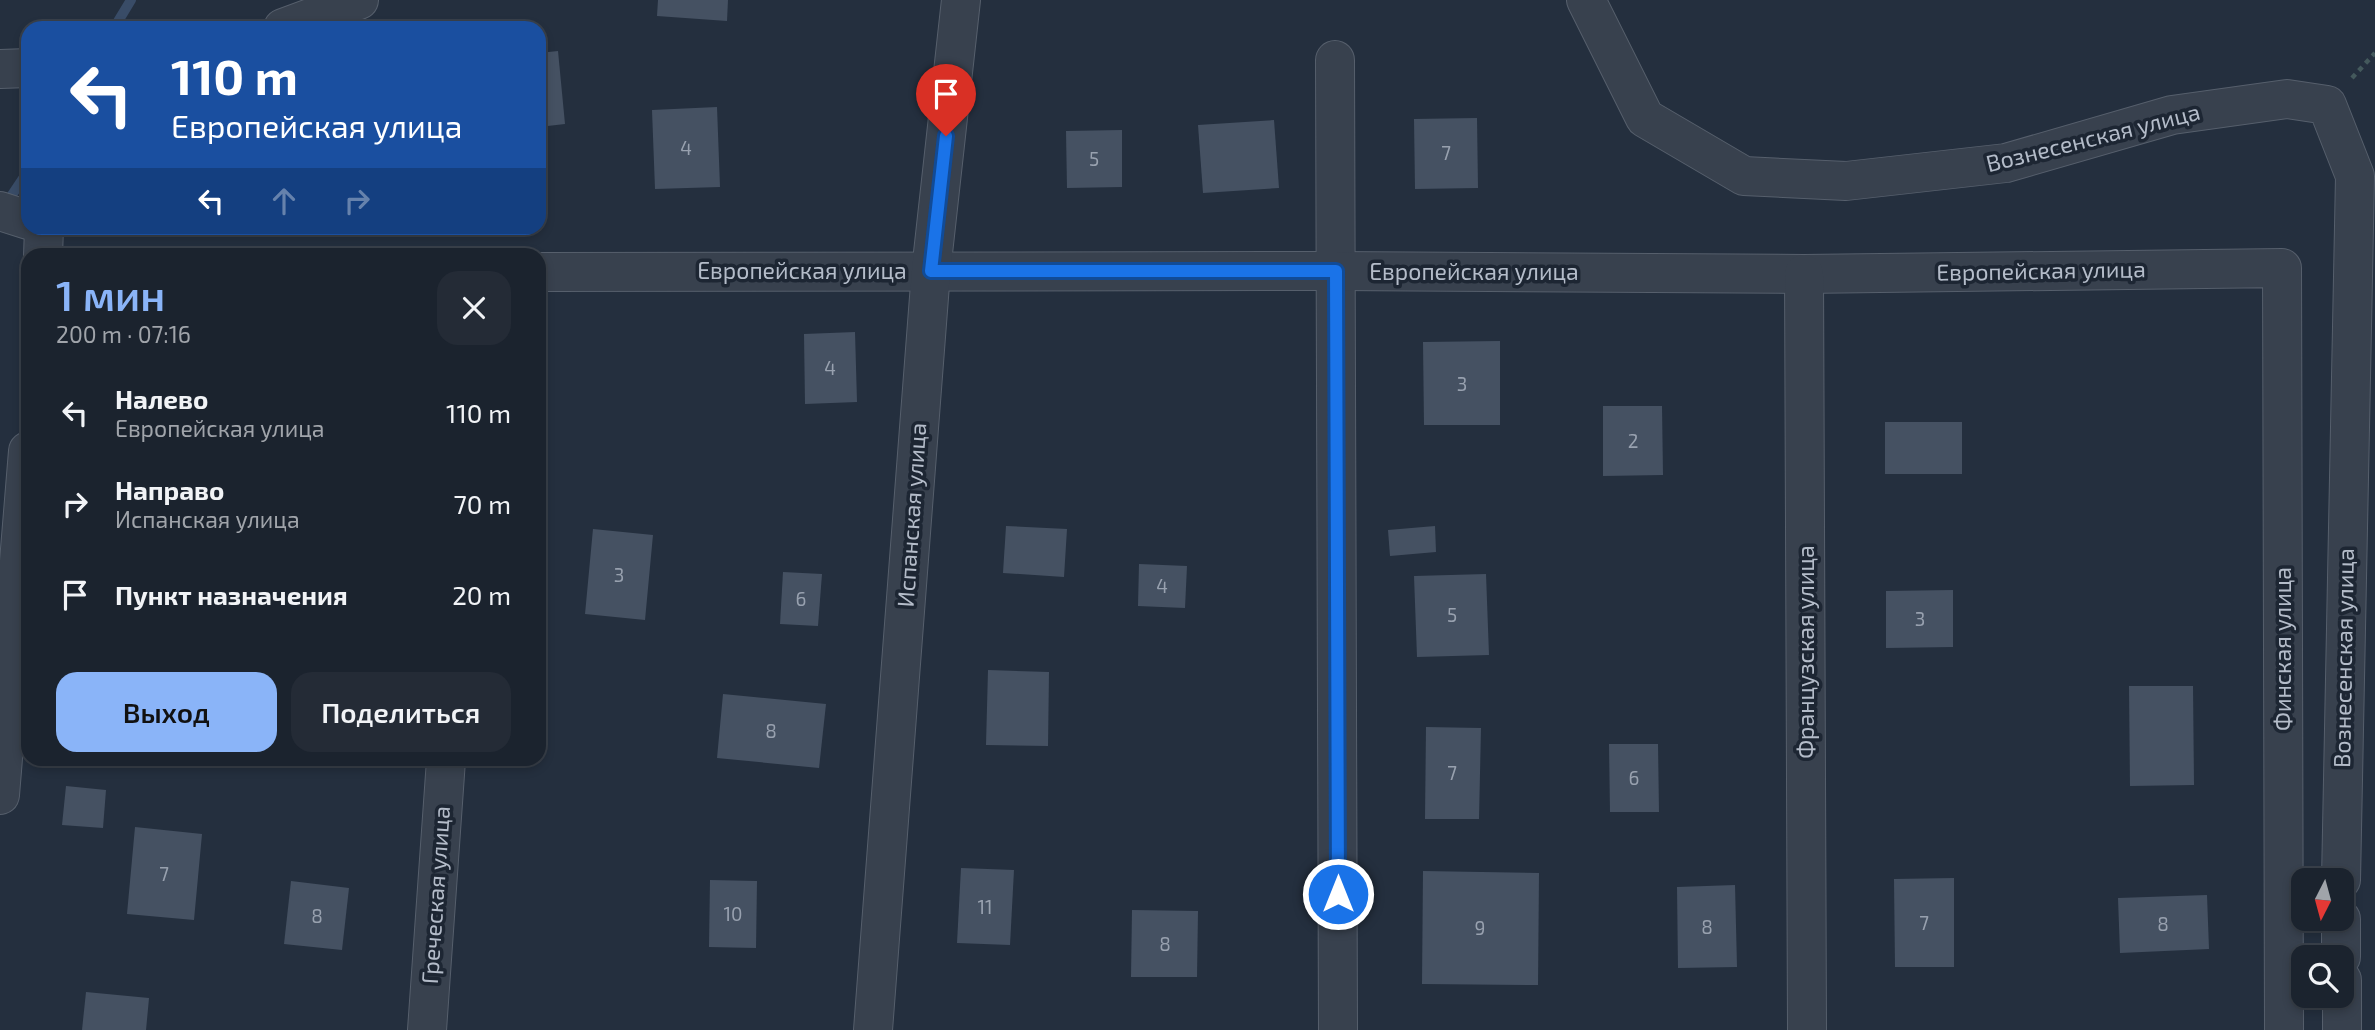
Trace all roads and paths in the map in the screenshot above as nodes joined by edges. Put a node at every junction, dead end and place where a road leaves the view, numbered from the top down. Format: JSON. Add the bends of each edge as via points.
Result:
{"nodes":[{"id":1,"x":359,"y":0,"type":"edge"},
{"id":2,"x":961,"y":0,"type":"edge"},
{"id":3,"x":1586,"y":0,"type":"edge"},
{"id":4,"x":302,"y":21,"type":"edge"},
{"id":5,"x":1335,"y":60,"type":"dead end"},
{"id":6,"x":21,"y":68,"type":"edge"},
{"id":7,"x":0,"y":69,"type":"edge"},
{"id":8,"x":0,"y":211,"type":"edge"},
{"id":9,"x":21,"y":218,"type":"edge"},
{"id":10,"x":2282,"y":268,"type":"joint"},
{"id":11,"x":931,"y":271,"type":"junction"},
{"id":12,"x":1336,"y":271,"type":"junction"},
{"id":13,"x":546,"y":272,"type":"edge"},
{"id":14,"x":1804,"y":274,"type":"junction"},
{"id":15,"x":21,"y":537,"type":"edge"},
{"id":16,"x":446,"y":766,"type":"edge"},
{"id":17,"x":0,"y":795,"type":"edge"},
{"id":18,"x":2341,"y":868,"type":"edge"},
{"id":19,"x":2342,"y":1008,"type":"edge"},
{"id":20,"x":427,"y":1030,"type":"edge"},
{"id":21,"x":873,"y":1030,"type":"edge"},
{"id":22,"x":1338,"y":1030,"type":"edge"},
{"id":23,"x":1807,"y":1030,"type":"edge"},
{"id":24,"x":2284,"y":1030,"type":"edge"},
{"id":25,"x":2342,"y":1030,"type":"edge"}],
"edges":[{"from":1,"to":4,"type":"street"},
{"from":2,"to":11,"type":"street","name":"Испанская улица"},
{"from":3,"to":18,"type":"street","name":"Вознесенская улица","via":[[1645,118],[1744,176],[1846,181],[2006,163],[2172,115],[2287,99],[2327,105],[2355,176]]},
{"from":5,"to":12,"type":"street"},
{"from":6,"to":7,"type":"street"},
{"from":8,"to":9,"type":"street"},
{"from":10,"to":14,"type":"street","name":"Европейская улица"},
{"from":10,"to":24,"type":"street","name":"Финская улица"},
{"from":11,"to":12,"type":"street","name":"Европейская улица"},
{"from":11,"to":13,"type":"street","name":"Европейская улица"},
{"from":11,"to":21,"type":"street","name":"Испанская улица"},
{"from":12,"to":14,"type":"street","name":"Европейская улица"},
{"from":12,"to":22,"type":"street"},
{"from":14,"to":23,"type":"street","name":"Французская улица"},
{"from":15,"to":17,"type":"street"},
{"from":16,"to":20,"type":"street","name":"Греческая улица"},
{"from":19,"to":25,"type":"street"}]}
